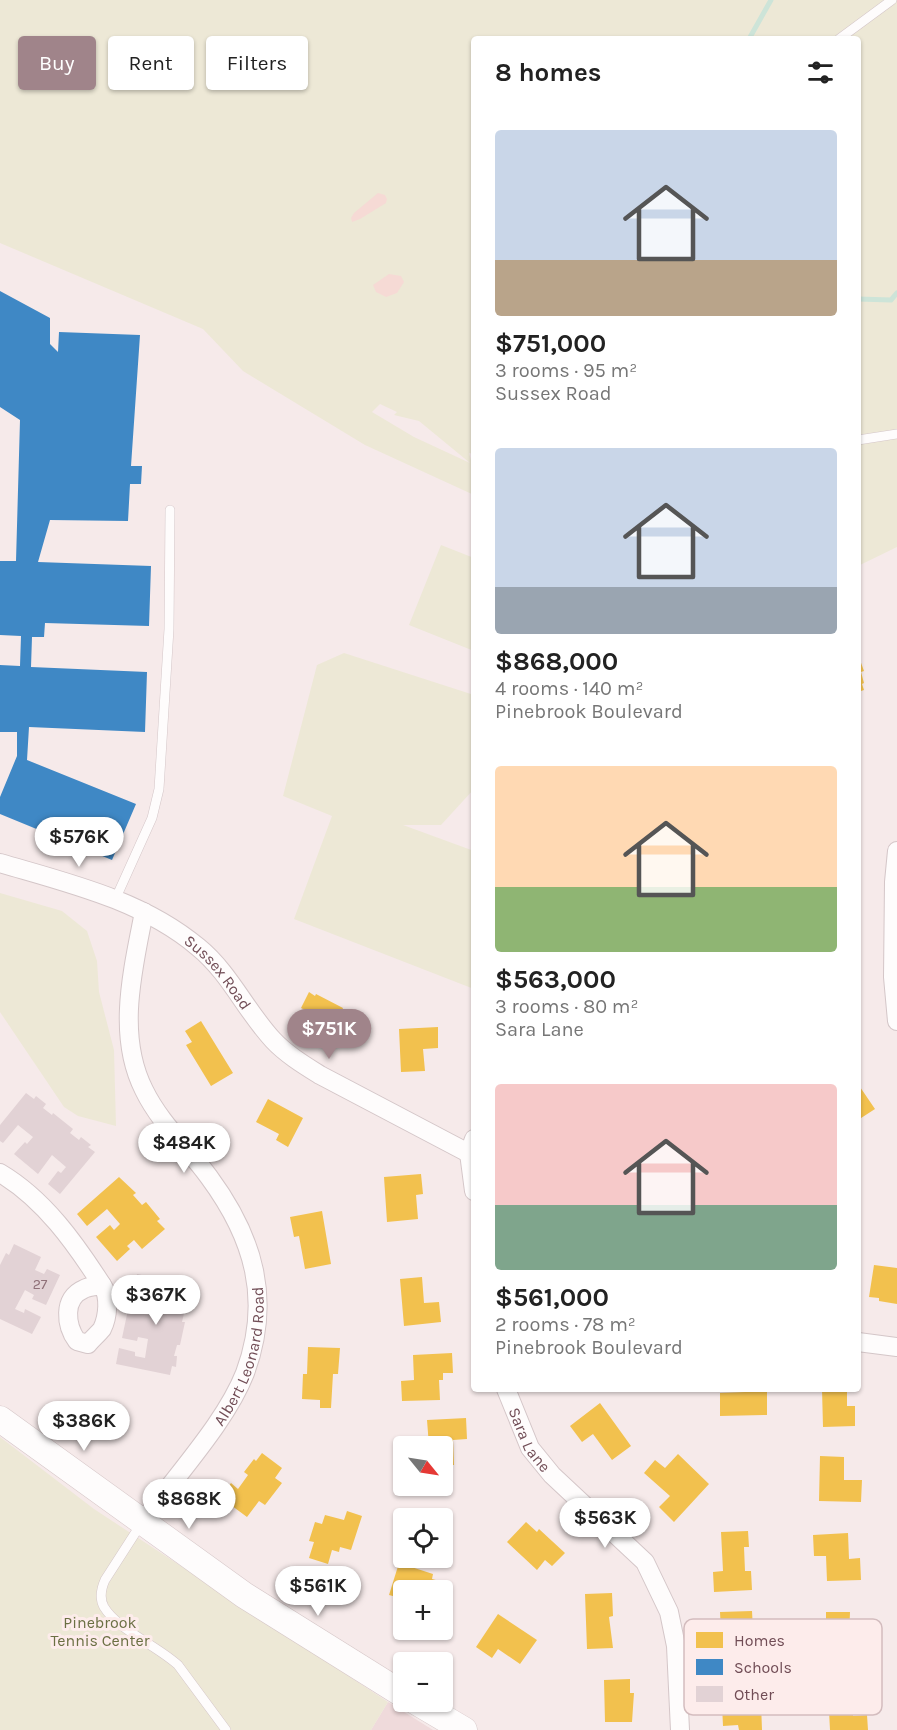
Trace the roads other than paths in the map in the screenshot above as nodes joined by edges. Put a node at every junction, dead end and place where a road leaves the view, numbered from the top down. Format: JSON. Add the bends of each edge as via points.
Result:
{"nodes":[{"id":1,"x":892,"y":0,"type":"edge"},
{"id":2,"x":843,"y":36,"type":"edge"},
{"id":3,"x":897,"y":434,"type":"edge"},
{"id":4,"x":861,"y":440,"type":"edge"},
{"id":5,"x":170,"y":510,"type":"dead end"},
{"id":6,"x":897,"y":851,"type":"edge"},
{"id":7,"x":0,"y":863,"type":"edge"},
{"id":8,"x":896,"y":882,"type":"edge"},
{"id":9,"x":115,"y":900,"type":"junction"},
{"id":10,"x":144,"y":912,"type":"junction"},
{"id":11,"x":897,"y":1021,"type":"edge"},
{"id":12,"x":471,"y":1149,"type":"edge"},
{"id":13,"x":0,"y":1173,"type":"edge"},
{"id":14,"x":102,"y":1285,"type":"dead end"},
{"id":15,"x":861,"y":1342,"type":"edge"},
{"id":16,"x":897,"y":1347,"type":"edge"},
{"id":17,"x":507,"y":1392,"type":"edge"},
{"id":18,"x":0,"y":1419,"type":"edge"},
{"id":19,"x":143,"y":1522,"type":"junction"},
{"id":20,"x":393,"y":1689,"type":"edge"},
{"id":21,"x":434,"y":1712,"type":"edge"},
{"id":22,"x":226,"y":1730,"type":"edge"},
{"id":23,"x":464,"y":1730,"type":"edge"},
{"id":24,"x":680,"y":1730,"type":"edge"}],
"edges":[{"from":1,"to":2,"type":"lane"},
{"from":3,"to":4,"type":"lane"},
{"from":5,"to":9,"type":"lane","via":[[169,629],[159,789],[152,818]]},
{"from":6,"to":8,"type":"street"},
{"from":7,"to":9,"type":"street","name":"Sussex Road"},
{"from":8,"to":11,"type":"street","via":[[893,977]]},
{"from":9,"to":10,"type":"street","name":"Sussex Road"},
{"from":10,"to":12,"type":"street","name":"Sussex Road","via":[[199,947],[273,1040],[299,1062],[320,1076]]},
{"from":10,"to":19,"type":"street","name":"Albert Leonard Road","via":[[129,1014],[131,1052],[143,1090],[234,1215],[250,1250],[258,1312],[256,1339],[244,1375],[221,1417]]},
{"from":13,"to":14,"type":"street","via":[[38,1203],[72,1239]]},
{"from":15,"to":16,"type":"street"},
{"from":17,"to":24,"type":"street","name":"Sara Lane","via":[[530,1448],[552,1475],[645,1562],[669,1612],[676,1646]]},
{"from":18,"to":19,"type":"street"},
{"from":19,"to":20,"type":"street","via":[[244,1595]]},
{"from":19,"to":22,"type":"lane","via":[[101,1589],[103,1606],[127,1629],[178,1665]]},
{"from":21,"to":23,"type":"street"}]}
